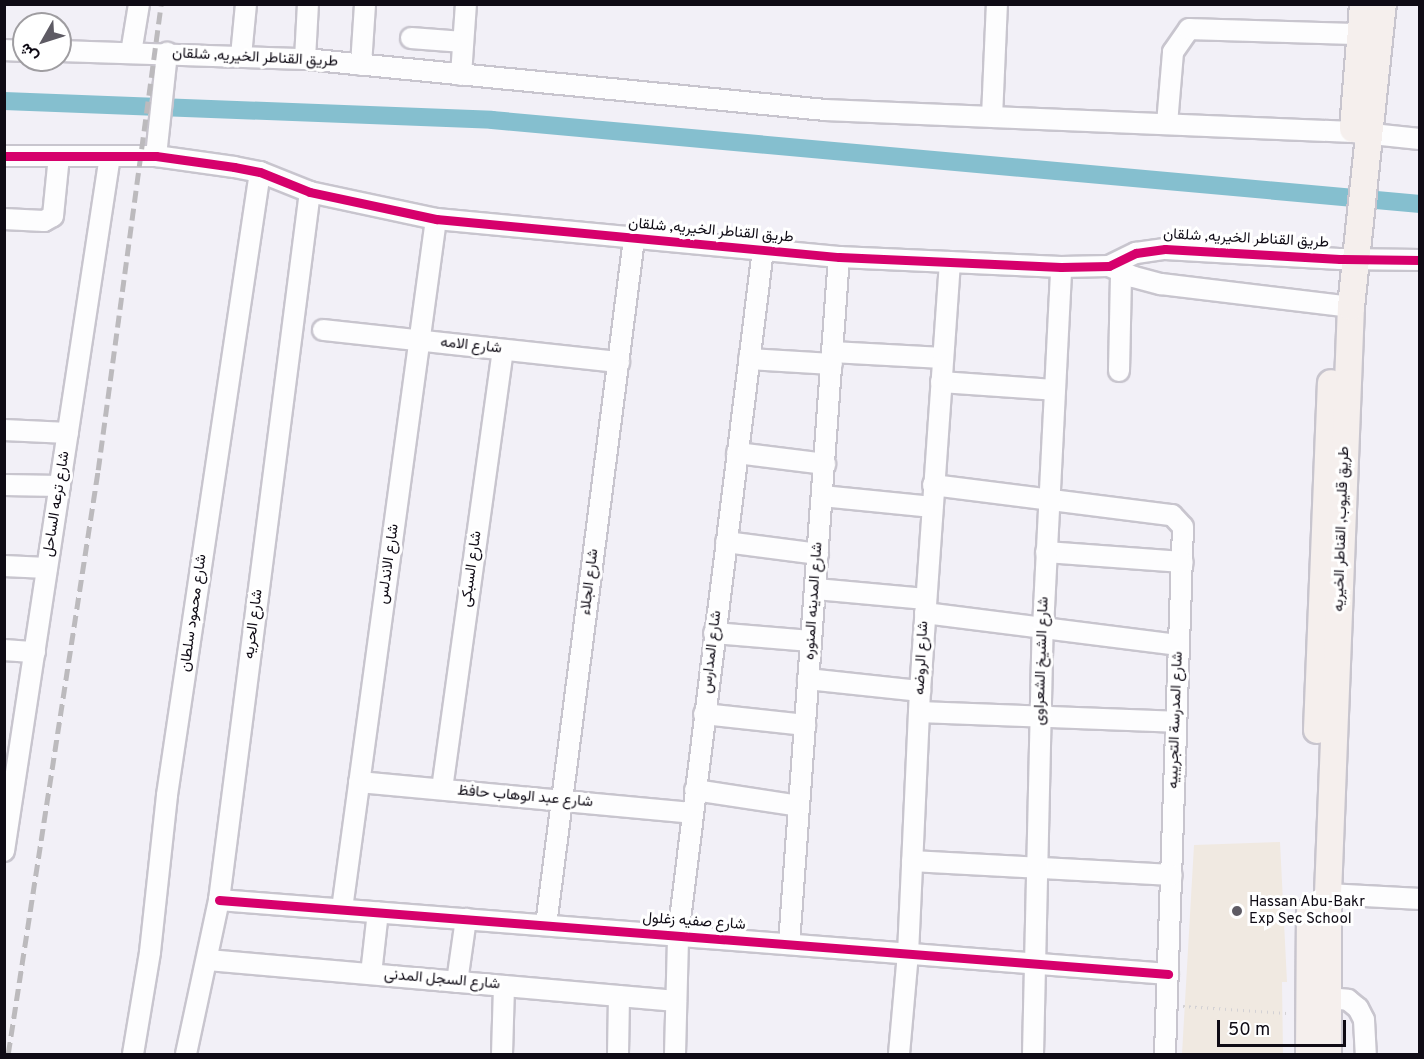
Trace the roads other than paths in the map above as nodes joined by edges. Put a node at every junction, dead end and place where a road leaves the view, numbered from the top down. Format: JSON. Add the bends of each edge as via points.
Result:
{"nodes":[{"id":1,"x":139,"y":4,"type":"edge"},
{"id":2,"x":246,"y":4,"type":"edge"},
{"id":3,"x":308,"y":4,"type":"edge"},
{"id":4,"x":365,"y":4,"type":"edge"},
{"id":5,"x":466,"y":4,"type":"edge"},
{"id":6,"x":997,"y":4,"type":"edge"},
{"id":7,"x":1363,"y":4,"type":"edge"},
{"id":8,"x":1383,"y":4,"type":"edge"},
{"id":9,"x":1361,"y":34,"type":"junction"},
{"id":10,"x":411,"y":38,"type":"dead end"},
{"id":11,"x":463,"y":42,"type":"junction"},
{"id":12,"x":72,"y":51,"type":"edge"},
{"id":13,"x":131,"y":53,"type":"junction"},
{"id":14,"x":167,"y":53,"type":"junction"},
{"id":15,"x":241,"y":56,"type":"junction"},
{"id":16,"x":305,"y":59,"type":"junction"},
{"id":17,"x":361,"y":65,"type":"junction"},
{"id":18,"x":461,"y":75,"type":"junction"},
{"id":19,"x":992,"y":117,"type":"junction"},
{"id":20,"x":1167,"y":124,"type":"junction"},
{"id":21,"x":1362,"y":132,"type":"junction"},
{"id":22,"x":1419,"y":139,"type":"edge"},
{"id":23,"x":156,"y":149,"type":"junction"},
{"id":24,"x":4,"y":156,"type":"edge"},
{"id":25,"x":59,"y":156,"type":"junction"},
{"id":26,"x":110,"y":156,"type":"junction"},
{"id":27,"x":260,"y":172,"type":"junction"},
{"id":28,"x":310,"y":192,"type":"junction"},
{"id":29,"x":4,"y":219,"type":"edge"},
{"id":30,"x":436,"y":219,"type":"junction"},
{"id":31,"x":634,"y":239,"type":"junction"},
{"id":32,"x":1348,"y":249,"type":"junction"},
{"id":33,"x":763,"y":250,"type":"junction"},
{"id":34,"x":839,"y":257,"type":"junction"},
{"id":35,"x":1419,"y":260,"type":"edge"},
{"id":36,"x":950,"y":262,"type":"junction"},
{"id":37,"x":1061,"y":267,"type":"junction"},
{"id":38,"x":1115,"y":269,"type":"junction"},
{"id":39,"x":1343,"y":306,"type":"junction"},
{"id":40,"x":322,"y":330,"type":"dead end"},
{"id":41,"x":419,"y":341,"type":"junction"},
{"id":42,"x":503,"y":350,"type":"junction"},
{"id":43,"x":832,"y":358,"type":"junction"},
{"id":44,"x":943,"y":358,"type":"junction"},
{"id":45,"x":749,"y":359,"type":"junction"},
{"id":46,"x":619,"y":362,"type":"junction"},
{"id":47,"x":1119,"y":371,"type":"dead end"},
{"id":48,"x":941,"y":382,"type":"junction"},
{"id":49,"x":1054,"y":390,"type":"junction"},
{"id":50,"x":4,"y":430,"type":"edge"},
{"id":51,"x":68,"y":433,"type":"junction"},
{"id":52,"x":737,"y":453,"type":"junction"},
{"id":53,"x":825,"y":464,"type":"junction"},
{"id":54,"x":4,"y":485,"type":"edge"},
{"id":55,"x":933,"y":485,"type":"junction"},
{"id":56,"x":60,"y":486,"type":"junction"},
{"id":57,"x":822,"y":496,"type":"junction"},
{"id":58,"x":1048,"y":499,"type":"junction"},
{"id":59,"x":932,"y":507,"type":"junction"},
{"id":60,"x":726,"y":542,"type":"junction"},
{"id":61,"x":1046,"y":552,"type":"junction"},
{"id":62,"x":818,"y":554,"type":"junction"},
{"id":63,"x":1183,"y":562,"type":"junction"},
{"id":64,"x":4,"y":566,"type":"edge"},
{"id":65,"x":47,"y":568,"type":"junction"},
{"id":66,"x":816,"y":589,"type":"junction"},
{"id":67,"x":925,"y":606,"type":"junction"},
{"id":68,"x":1043,"y":628,"type":"junction"},
{"id":69,"x":714,"y":633,"type":"junction"},
{"id":70,"x":812,"y":641,"type":"junction"},
{"id":71,"x":1179,"y":645,"type":"junction"},
{"id":72,"x":4,"y":650,"type":"edge"},
{"id":73,"x":34,"y":652,"type":"junction"},
{"id":74,"x":808,"y":679,"type":"junction"},
{"id":75,"x":920,"y":691,"type":"junction"},
{"id":76,"x":919,"y":712,"type":"junction"},
{"id":77,"x":704,"y":714,"type":"junction"},
{"id":78,"x":1041,"y":717,"type":"junction"},
{"id":79,"x":1175,"y":722,"type":"junction"},
{"id":80,"x":805,"y":724,"type":"junction"},
{"id":81,"x":13,"y":734,"type":"edge"},
{"id":82,"x":359,"y":782,"type":"junction"},
{"id":83,"x":442,"y":789,"type":"junction"},
{"id":84,"x":694,"y":790,"type":"junction"},
{"id":85,"x":562,"y":801,"type":"junction"},
{"id":86,"x":799,"y":806,"type":"junction"},
{"id":87,"x":692,"y":813,"type":"junction"},
{"id":88,"x":5,"y":843,"type":"edge"},
{"id":89,"x":912,"y":861,"type":"junction"},
{"id":90,"x":1037,"y":868,"type":"junction"},
{"id":91,"x":1172,"y":875,"type":"junction"},
{"id":92,"x":1328,"y":894,"type":"junction"},
{"id":93,"x":1419,"y":899,"type":"edge"},
{"id":94,"x":219,"y":900,"type":"junction"},
{"id":95,"x":342,"y":909,"type":"junction"},
{"id":96,"x":378,"y":912,"type":"junction"},
{"id":97,"x":466,"y":919,"type":"junction"},
{"id":98,"x":546,"y":925,"type":"junction"},
{"id":99,"x":678,"y":936,"type":"junction"},
{"id":100,"x":789,"y":944,"type":"junction"},
{"id":101,"x":908,"y":954,"type":"junction"},
{"id":102,"x":208,"y":960,"type":"junction"},
{"id":103,"x":1035,"y":963,"type":"junction"},
{"id":104,"x":371,"y":974,"type":"junction"},
{"id":105,"x":1168,"y":974,"type":"junction"},
{"id":106,"x":457,"y":982,"type":"junction"},
{"id":107,"x":504,"y":986,"type":"junction"},
{"id":108,"x":618,"y":996,"type":"junction"},
{"id":109,"x":676,"y":1001,"type":"junction"},
{"id":110,"x":1315,"y":1004,"type":"junction"},
{"id":111,"x":133,"y":1054,"type":"edge"},
{"id":112,"x":186,"y":1054,"type":"edge"},
{"id":113,"x":502,"y":1054,"type":"edge"},
{"id":114,"x":618,"y":1054,"type":"edge"},
{"id":115,"x":675,"y":1054,"type":"edge"},
{"id":116,"x":899,"y":1054,"type":"edge"},
{"id":117,"x":1033,"y":1054,"type":"edge"},
{"id":118,"x":1165,"y":1054,"type":"edge"},
{"id":119,"x":1309,"y":1054,"type":"edge"},
{"id":120,"x":1328,"y":1054,"type":"edge"},
{"id":121,"x":1366,"y":1054,"type":"edge"}],
"edges":[{"from":1,"to":13,"type":"street"},
{"from":2,"to":15,"type":"street"},
{"from":3,"to":16,"type":"street"},
{"from":4,"to":17,"type":"street"},
{"from":5,"to":11,"type":"street"},
{"from":6,"to":19,"type":"street"},
{"from":7,"to":9,"type":"main road","name":"طريق قليوب, القناطر الخيريه"},
{"from":8,"to":21,"type":"main road","name":"طريق قليوب, القناطر الخيريه"},
{"from":9,"to":20,"type":"street","via":[[1188,29],[1173,52]]},
{"from":9,"to":21,"type":"main road","name":"طريق قليوب, القناطر الخيريه"},
{"from":10,"to":11,"type":"street"},
{"from":11,"to":18,"type":"street"},
{"from":12,"to":13,"type":"street","name":"طريق القناطر الخيريه, شلقان"},
{"from":13,"to":14,"type":"street","name":"طريق القناطر الخيريه, شلقان"},
{"from":14,"to":15,"type":"street","name":"طريق القناطر الخيريه, شلقان"},
{"from":14,"to":23,"type":"street"},
{"from":15,"to":16,"type":"street","name":"طريق القناطر الخيريه, شلقان"},
{"from":16,"to":17,"type":"street","name":"طريق القناطر الخيريه, شلقان"},
{"from":17,"to":18,"type":"street","name":"طريق القناطر الخيريه, شلقان"},
{"from":18,"to":19,"type":"street","name":"طريق القناطر الخيريه, شلقان","via":[[825,110]]},
{"from":19,"to":20,"type":"street","name":"طريق القناطر الخيريه, شلقان"},
{"from":20,"to":21,"type":"street","name":"طريق القناطر الخيريه, شلقان"},
{"from":21,"to":22,"type":"street","name":"طريق القناطر الخيريه, شلقان"},
{"from":21,"to":32,"type":"main road","name":"طريق قليوب, القناطر الخيريه"},
{"from":23,"to":26,"type":"street","name":"طريق القناطر الخيريه, شلقان"},
{"from":23,"to":27,"type":"street","name":"طريق القناطر الخيريه, شلقان"},
{"from":24,"to":25,"type":"street","name":"طريق القناطر الخيريه, شلقان"},
{"from":25,"to":26,"type":"street","name":"طريق القناطر الخيريه, شلقان"},
{"from":25,"to":29,"type":"street","via":[[53,216],[44,221]]},
{"from":26,"to":51,"type":"street","name":"شارع ترعه الساحل"},
{"from":27,"to":28,"type":"street","name":"طريق القناطر الخيريه, شلقان"},
{"from":27,"to":111,"type":"street","name":"شارع محمود سلطان","via":[[168,784],[150,952]]},
{"from":28,"to":30,"type":"street","name":"طريق القناطر الخيريه, شلقان"},
{"from":28,"to":94,"type":"street","name":"شارع الحريه"},
{"from":30,"to":31,"type":"street","name":"طريق القناطر الخيريه, شلقان"},
{"from":30,"to":41,"type":"street","name":"شارع الاندلس"},
{"from":31,"to":33,"type":"street","name":"طريق القناطر الخيريه, شلقان"},
{"from":31,"to":46,"type":"street","name":"شارع الجلاء"},
{"from":32,"to":35,"type":"street","name":"طريق القناطر الخيريه, شلقان"},
{"from":32,"to":38,"type":"street","name":"طريق القناطر الخيريه, شلقان","via":[[1165,249],[1136,253]]},
{"from":32,"to":39,"type":"main road","name":"طريق قليوب, القناطر الخيريه"},
{"from":33,"to":34,"type":"street","name":"طريق القناطر الخيريه, شلقان"},
{"from":33,"to":45,"type":"street","name":"شارع المدارس"},
{"from":34,"to":36,"type":"street","name":"طريق القناطر الخيريه, شلقان"},
{"from":34,"to":43,"type":"street","name":"شارع المدينه المنوره"},
{"from":36,"to":37,"type":"street","name":"طريق القناطر الخيريه, شلقان"},
{"from":36,"to":44,"type":"street","name":"شارع الروضه"},
{"from":37,"to":38,"type":"street","name":"طريق القناطر الخيريه, شلقان"},
{"from":37,"to":49,"type":"street","name":"شارع الشيخ الشعراوى"},
{"from":38,"to":39,"type":"street","name":"طريق القناطر الخيريه, شلقان","via":[[1161,284]]},
{"from":38,"to":47,"type":"street"},
{"from":39,"to":92,"type":"main road","name":"طريق قليوب, القناطر الخيريه"},
{"from":39,"to":110,"type":"main road","name":"طريق قليوب, القناطر الخيريه","via":[[1324,502]]},
{"from":40,"to":41,"type":"street","name":"شارع الامه"},
{"from":41,"to":42,"type":"street","name":"شارع الامه"},
{"from":41,"to":82,"type":"street","name":"شارع الاندلس"},
{"from":42,"to":46,"type":"street","name":"شارع الامه"},
{"from":42,"to":83,"type":"street","name":"شارع السبكى"},
{"from":43,"to":44,"type":"street"},
{"from":43,"to":45,"type":"street"},
{"from":43,"to":53,"type":"street","name":"شارع المدينه المنوره"},
{"from":44,"to":48,"type":"street","name":"شارع الروضه"},
{"from":45,"to":52,"type":"street","name":"شارع المدارس"},
{"from":46,"to":85,"type":"street","name":"شارع الجلاء"},
{"from":48,"to":49,"type":"street"},
{"from":48,"to":55,"type":"street","name":"شارع الروضه"},
{"from":49,"to":58,"type":"street","name":"شارع الشيخ الشعراوى"},
{"from":50,"to":51,"type":"street"},
{"from":51,"to":56,"type":"street","name":"شارع ترعه الساحل"},
{"from":52,"to":53,"type":"street"},
{"from":52,"to":60,"type":"street","name":"شارع المدارس"},
{"from":53,"to":57,"type":"street","name":"شارع المدينه المنوره"},
{"from":54,"to":56,"type":"street"},
{"from":55,"to":58,"type":"street","name":"شارع المدرسة التجريبيه"},
{"from":55,"to":59,"type":"street","name":"شارع الروضه"},
{"from":56,"to":65,"type":"street","name":"شارع ترعه الساحل"},
{"from":57,"to":59,"type":"street"},
{"from":57,"to":62,"type":"street","name":"شارع المدينه المنوره"},
{"from":58,"to":61,"type":"street","name":"شارع الشيخ الشعراوى"},
{"from":58,"to":63,"type":"street","name":"شارع المدرسة التجريبيه","via":[[1172,515],[1183,527]]},
{"from":59,"to":67,"type":"street","name":"شارع الروضه"},
{"from":60,"to":62,"type":"street"},
{"from":60,"to":69,"type":"street","name":"شارع المدارس"},
{"from":61,"to":63,"type":"street"},
{"from":61,"to":68,"type":"street","name":"شارع الشيخ الشعراوى"},
{"from":62,"to":66,"type":"street","name":"شارع المدينه المنوره"},
{"from":63,"to":71,"type":"street","name":"شارع المدرسة التجريبيه"},
{"from":64,"to":65,"type":"street"},
{"from":65,"to":73,"type":"street","name":"شارع ترعه الساحل"},
{"from":66,"to":67,"type":"street"},
{"from":66,"to":70,"type":"street","name":"شارع المدينه المنوره"},
{"from":67,"to":68,"type":"street"},
{"from":67,"to":75,"type":"street","name":"شارع الروضه"},
{"from":68,"to":71,"type":"street"},
{"from":68,"to":78,"type":"street","name":"شارع الشيخ الشعراوى"},
{"from":69,"to":70,"type":"street"},
{"from":69,"to":77,"type":"street","name":"شارع المدارس"},
{"from":70,"to":74,"type":"street","name":"شارع المدينه المنوره"},
{"from":71,"to":79,"type":"street","name":"شارع المدرسة التجريبيه"},
{"from":72,"to":73,"type":"street"},
{"from":73,"to":81,"type":"street","name":"شارع ترعه الساحل"},
{"from":74,"to":75,"type":"street"},
{"from":74,"to":80,"type":"street","name":"شارع المدينه المنوره"},
{"from":75,"to":76,"type":"street","name":"شارع الروضه"},
{"from":76,"to":78,"type":"street"},
{"from":76,"to":89,"type":"street","name":"شارع الروضه"},
{"from":77,"to":80,"type":"street"},
{"from":77,"to":84,"type":"street","name":"شارع المدارس"},
{"from":78,"to":79,"type":"street"},
{"from":78,"to":90,"type":"street","name":"شارع الشيخ الشعراوى"},
{"from":79,"to":91,"type":"street","name":"شارع المدرسة التجريبيه"},
{"from":80,"to":86,"type":"street","name":"شارع المدينه المنوره"},
{"from":81,"to":88,"type":"street","name":"شارع ترعه الساحل"},
{"from":82,"to":83,"type":"street","name":"شارع عبد الوهاب حافظ"},
{"from":82,"to":95,"type":"street","name":"شارع الاندلس"},
{"from":83,"to":85,"type":"street","name":"شارع عبد الوهاب حافظ"},
{"from":84,"to":86,"type":"street"},
{"from":84,"to":87,"type":"street","name":"شارع المدارس"},
{"from":85,"to":87,"type":"street","name":"شارع عبد الوهاب حافظ"},
{"from":85,"to":98,"type":"street","name":"شارع الجلاء"},
{"from":86,"to":100,"type":"street","name":"شارع المدينه المنوره"},
{"from":87,"to":99,"type":"street","name":"شارع المدارس"},
{"from":89,"to":90,"type":"street"},
{"from":89,"to":101,"type":"street","name":"شارع الروضه"},
{"from":90,"to":91,"type":"street"},
{"from":90,"to":103,"type":"street","name":"شارع الشيخ الشعراوى"},
{"from":91,"to":105,"type":"street","name":"شارع المدرسة التجريبيه"},
{"from":92,"to":93,"type":"street"},
{"from":92,"to":110,"type":"main road","name":"طريق قليوب, القناطر الخيريه"},
{"from":94,"to":95,"type":"street","name":"شارع صفيه زغلول"},
{"from":94,"to":102,"type":"street","name":"شارع الحريه"},
{"from":95,"to":96,"type":"street","name":"شارع صفيه زغلول"},
{"from":96,"to":97,"type":"street","name":"شارع صفيه زغلول"},
{"from":96,"to":104,"type":"street"},
{"from":97,"to":98,"type":"street","name":"شارع صفيه زغلول"},
{"from":97,"to":106,"type":"street"},
{"from":98,"to":99,"type":"street","name":"شارع صفيه زغلول"},
{"from":99,"to":100,"type":"street","name":"شارع صفيه زغلول"},
{"from":99,"to":109,"type":"street","name":"شارع المدارس"},
{"from":100,"to":101,"type":"street","name":"شارع صفيه زغلول"},
{"from":101,"to":103,"type":"street","name":"شارع صفيه زغلول"},
{"from":101,"to":116,"type":"street","name":"شارع الروضه"},
{"from":102,"to":104,"type":"street","name":"شارع السجل المدنى"},
{"from":102,"to":112,"type":"street","name":"شارع الحريه"},
{"from":103,"to":105,"type":"street","name":"شارع صفيه زغلول"},
{"from":103,"to":117,"type":"street","name":"شارع الشيخ الشعراوى"},
{"from":104,"to":106,"type":"street","name":"شارع السجل المدنى"},
{"from":105,"to":118,"type":"street","name":"شارع المدرسة التجريبيه"},
{"from":106,"to":107,"type":"street","name":"شارع السجل المدنى"},
{"from":107,"to":108,"type":"street","name":"شارع السجل المدنى"},
{"from":107,"to":113,"type":"street"},
{"from":108,"to":109,"type":"street","name":"شارع السجل المدنى"},
{"from":108,"to":114,"type":"street"},
{"from":109,"to":115,"type":"street","name":"شارع المدارس"},
{"from":110,"to":119,"type":"main road","name":"طريق قليوب, القناطر الخيريه"},
{"from":110,"to":120,"type":"main road","name":"طريق قليوب, القناطر الخيريه"},
{"from":110,"to":121,"type":"street","via":[[1348,1000],[1358,1008],[1364,1020]]}]}
